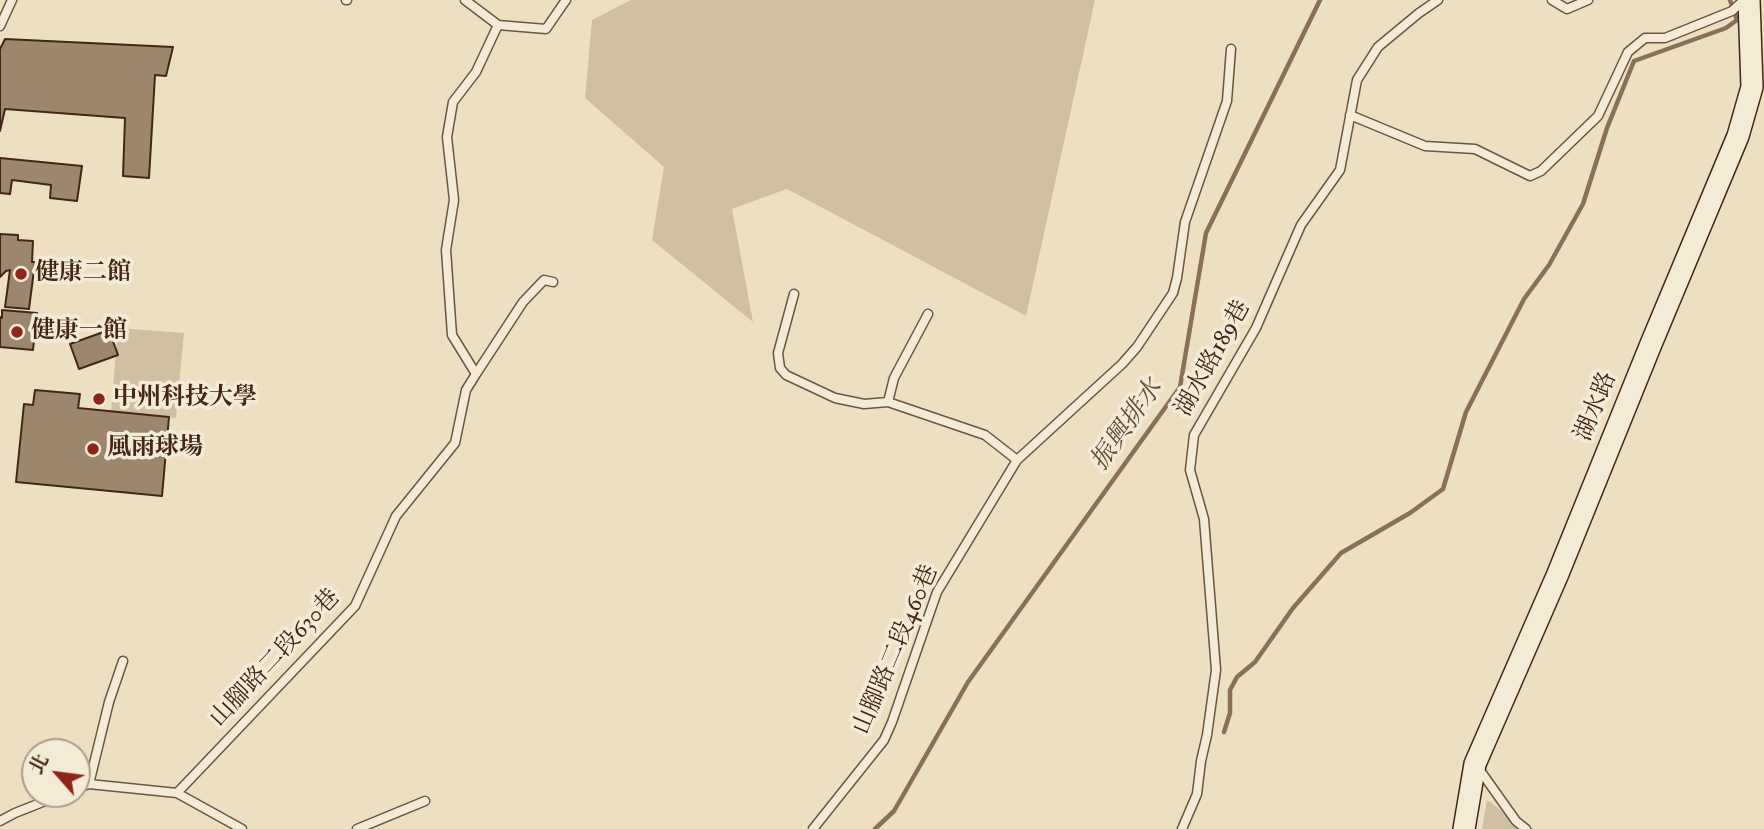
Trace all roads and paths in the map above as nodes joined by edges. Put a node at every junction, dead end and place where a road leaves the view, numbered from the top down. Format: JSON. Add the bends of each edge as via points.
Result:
{"nodes":[{"id":1,"x":12,"y":0,"type":"edge"},
{"id":2,"x":465,"y":0,"type":"edge"},
{"id":3,"x":566,"y":0,"type":"edge"},
{"id":4,"x":1438,"y":0,"type":"edge"},
{"id":5,"x":1552,"y":0,"type":"edge"},
{"id":6,"x":1588,"y":0,"type":"edge"},
{"id":7,"x":1746,"y":0,"type":"edge"},
{"id":8,"x":498,"y":25,"type":"junction"},
{"id":9,"x":0,"y":26,"type":"edge"},
{"id":10,"x":1231,"y":49,"type":"dead end"},
{"id":11,"x":1350,"y":115,"type":"junction"},
{"id":12,"x":553,"y":282,"type":"dead end"},
{"id":13,"x":794,"y":294,"type":"dead end"},
{"id":14,"x":928,"y":314,"type":"dead end"},
{"id":15,"x":476,"y":374,"type":"junction"},
{"id":16,"x":888,"y":402,"type":"junction"},
{"id":17,"x":1017,"y":460,"type":"junction"},
{"id":18,"x":123,"y":661,"type":"dead end"},
{"id":19,"x":1475,"y":764,"type":"junction"},
{"id":20,"x":91,"y":775,"type":"edge"},
{"id":21,"x":91,"y":783,"type":"edge"},
{"id":22,"x":177,"y":793,"type":"junction"},
{"id":23,"x":425,"y":801,"type":"dead end"},
{"id":24,"x":28,"y":808,"type":"edge"},
{"id":25,"x":0,"y":821,"type":"edge"},
{"id":26,"x":242,"y":829,"type":"edge"},
{"id":27,"x":357,"y":829,"type":"edge"},
{"id":28,"x":813,"y":829,"type":"edge"},
{"id":29,"x":1182,"y":829,"type":"edge"},
{"id":30,"x":1464,"y":829,"type":"edge"},
{"id":31,"x":1526,"y":829,"type":"edge"}],
"edges":[{"from":1,"to":9,"type":"lane"},
{"from":2,"to":8,"type":"lane"},
{"from":3,"to":8,"type":"lane","via":[[546,29]]},
{"from":4,"to":11,"type":"lane","name":"湖水路189巷","via":[[1378,47],[1357,80]]},
{"from":5,"to":6,"type":"lane","via":[[1567,9]]},
{"from":7,"to":11,"type":"lane","via":[[1732,11],[1665,38],[1645,38],[1628,52],[1598,116],[1531,176],[1475,149],[1425,146]]},
{"from":7,"to":19,"type":"street","name":"湖水路","via":[[1752,87],[1738,136]]},
{"from":8,"to":15,"type":"lane","via":[[476,72],[453,102],[447,137],[454,200],[446,250],[452,335]]},
{"from":10,"to":17,"type":"lane","name":"山腳路二段460巷","via":[[1227,101],[1185,222],[1173,293],[1130,355]]},
{"from":11,"to":29,"type":"lane","name":"湖水路189巷","via":[[1340,170],[1301,225],[1256,328],[1194,435],[1190,470],[1204,519],[1216,670],[1197,794]]},
{"from":12,"to":15,"type":"lane","name":"山腳路二段630巷","via":[[544,280],[523,302]]},
{"from":13,"to":16,"type":"lane","via":[[778,352],[786,375],[835,398],[864,404]]},
{"from":14,"to":16,"type":"lane","via":[[894,378]]},
{"from":15,"to":22,"type":"lane","name":"山腳路二段630巷","via":[[467,390],[455,443],[397,516],[355,606]]},
{"from":16,"to":17,"type":"lane","via":[[985,435]]},
{"from":17,"to":28,"type":"lane","name":"山腳路二段460巷","via":[[937,592],[884,740]]},
{"from":18,"to":20,"type":"lane"},
{"from":19,"to":30,"type":"street","name":"湖水路"},
{"from":19,"to":31,"type":"lane"},
{"from":21,"to":22,"type":"lane"},
{"from":22,"to":26,"type":"lane"},
{"from":23,"to":27,"type":"lane"},
{"from":24,"to":25,"type":"lane"}]}
